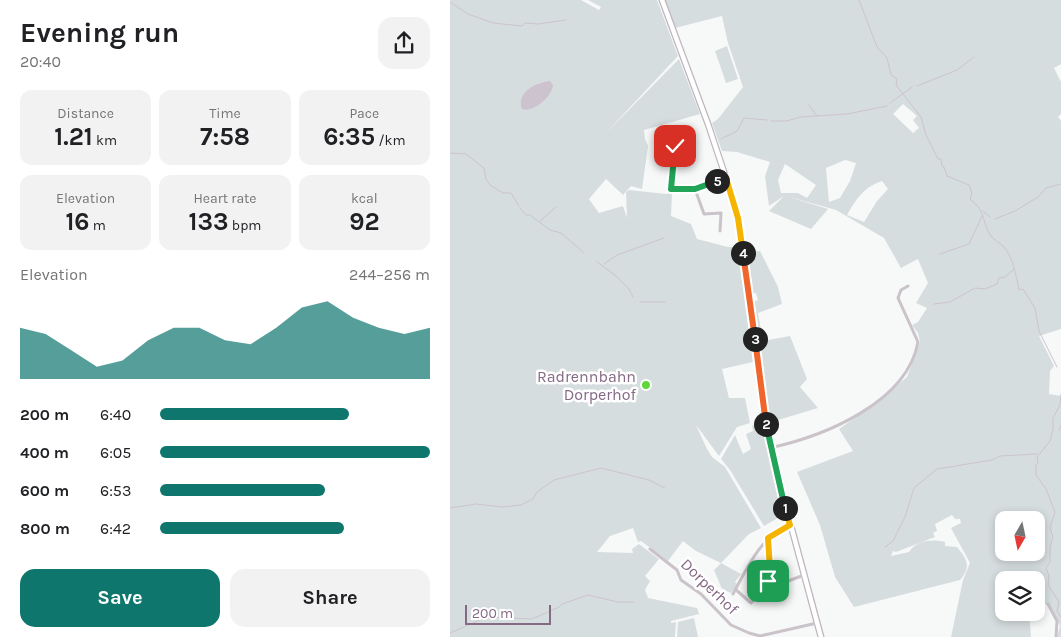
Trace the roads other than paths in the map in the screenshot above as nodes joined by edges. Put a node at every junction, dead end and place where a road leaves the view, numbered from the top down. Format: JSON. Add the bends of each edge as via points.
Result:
{"nodes":[{"id":1,"x":662,"y":0,"type":"edge"},
{"id":2,"x":682,"y":128,"type":"dead end"},
{"id":3,"x":661,"y":134,"type":"dead end"},
{"id":4,"x":675,"y":146,"type":"junction"},
{"id":5,"x":726,"y":178,"type":"junction"},
{"id":6,"x":695,"y":189,"type":"junction"},
{"id":7,"x":720,"y":231,"type":"dead end"},
{"id":8,"x":908,"y":286,"type":"dead end"},
{"id":9,"x":770,"y":448,"type":"junction"},
{"id":10,"x":790,"y":525,"type":"junction"},
{"id":11,"x":768,"y":538,"type":"junction"},
{"id":12,"x":650,"y":550,"type":"dead end"},
{"id":13,"x":804,"y":575,"type":"junction"},
{"id":14,"x":735,"y":589,"type":"junction"},
{"id":15,"x":782,"y":591,"type":"dead end"},
{"id":16,"x":733,"y":594,"type":"dead end"},
{"id":17,"x":1048,"y":604,"type":"dead end"},
{"id":18,"x":817,"y":623,"type":"junction"},
{"id":19,"x":784,"y":632,"type":"junction"},
{"id":20,"x":788,"y":637,"type":"edge"},
{"id":21,"x":821,"y":637,"type":"edge"},
{"id":22,"x":1056,"y":637,"type":"edge"}],
"edges":[{"from":1,"to":5,"type":"main road"},
{"from":2,"to":4,"type":"street","via":[[687,143]]},
{"from":3,"to":4,"type":"street","via":[[660,144]]},
{"from":4,"to":6,"type":"street","via":[[671,189]]},
{"from":5,"to":6,"type":"street"},
{"from":5,"to":9,"type":"main road","via":[[740,222]]},
{"from":6,"to":7,"type":"street","via":[[704,214],[721,213]]},
{"from":8,"to":9,"type":"street","via":[[901,290],[898,298],[917,337],[916,352],[899,383],[837,428]]},
{"from":9,"to":10,"type":"main road"},
{"from":10,"to":11,"type":"street"},
{"from":10,"to":13,"type":"main road"},
{"from":11,"to":14,"type":"street"},
{"from":11,"to":14,"type":"street","via":[[770,574],[765,586],[751,603]]},
{"from":12,"to":19,"type":"street","name":"Dorperhof","via":[[677,570],[681,580],[701,594],[731,625],[756,636]]},
{"from":13,"to":15,"type":"street","via":[[778,585]]},
{"from":13,"to":18,"type":"main road"},
{"from":14,"to":16,"type":"street"},
{"from":17,"to":22,"type":"street","via":[[1057,622]]},
{"from":18,"to":19,"type":"street","name":"Dorperhof"},
{"from":18,"to":21,"type":"main road"},
{"from":19,"to":20,"type":"street"}]}
